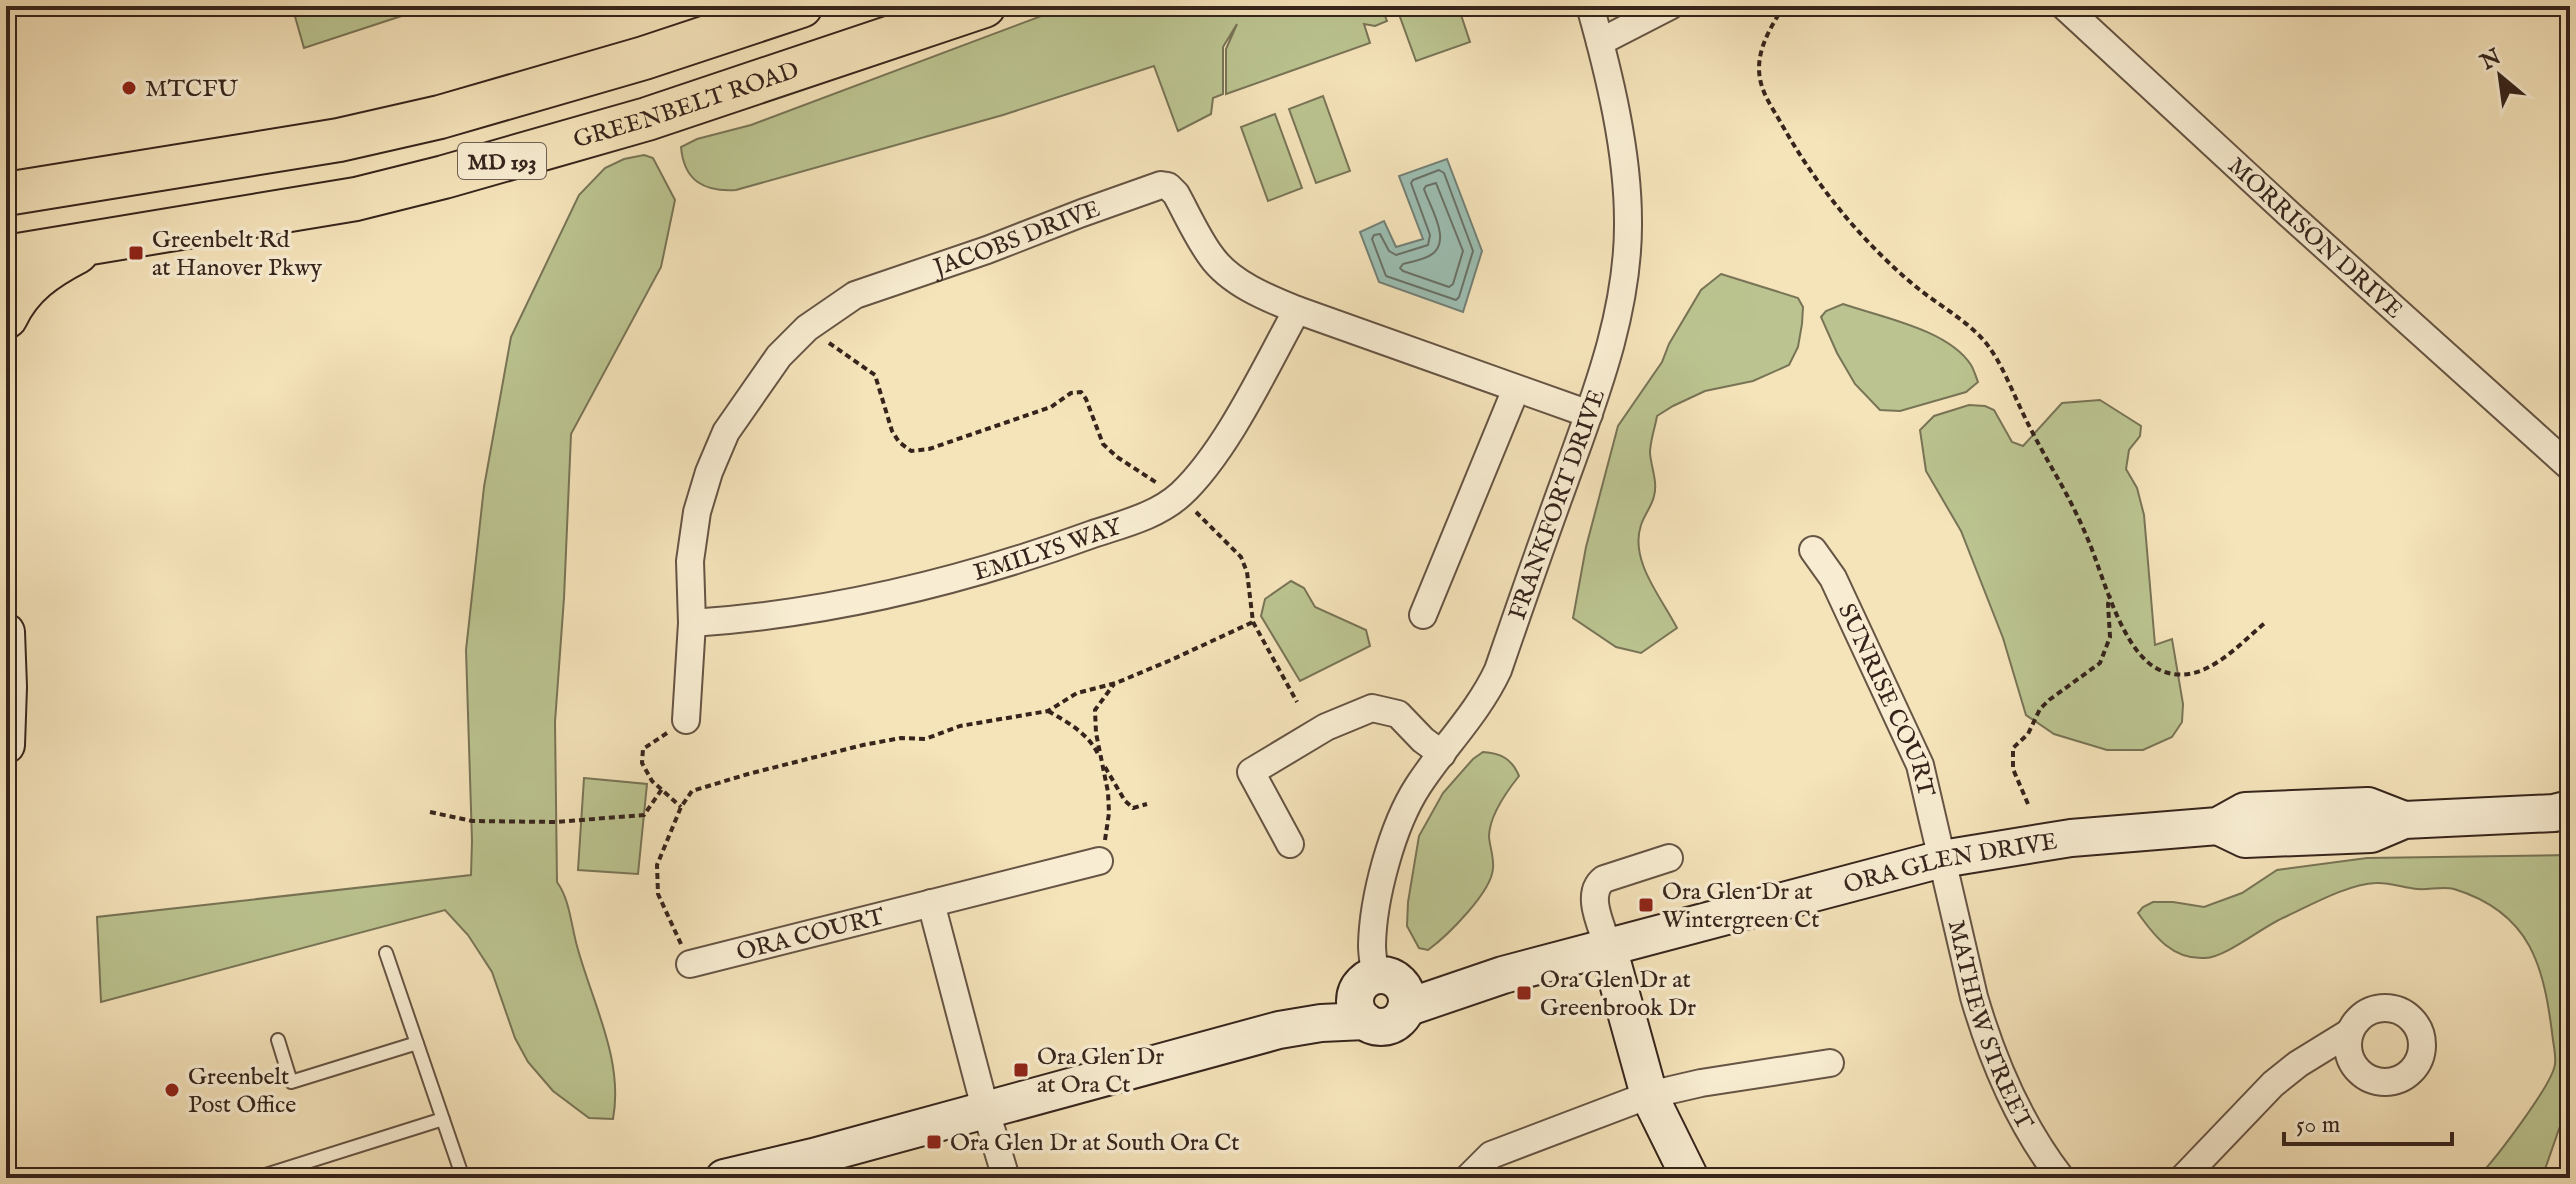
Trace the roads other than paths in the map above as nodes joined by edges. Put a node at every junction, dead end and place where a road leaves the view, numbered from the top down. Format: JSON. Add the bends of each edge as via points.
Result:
{"nodes":[{"id":1,"x":801,"y":6,"type":"edge"},
{"id":2,"x":984,"y":6,"type":"edge"},
{"id":3,"x":1590,"y":6,"type":"edge"},
{"id":4,"x":1670,"y":6,"type":"edge"},
{"id":5,"x":2064,"y":6,"type":"edge"},
{"id":6,"x":1600,"y":42,"type":"junction"},
{"id":7,"x":6,"y":194,"type":"edge"},
{"id":8,"x":93,"y":243,"type":"junction"},
{"id":9,"x":6,"y":257,"type":"edge"},
{"id":10,"x":1297,"y":310,"type":"junction"},
{"id":11,"x":6,"y":317,"type":"edge"},
{"id":12,"x":1516,"y":389,"type":"junction"},
{"id":13,"x":1589,"y":414,"type":"junction"},
{"id":14,"x":2570,"y":467,"type":"edge"},
{"id":15,"x":1813,"y":550,"type":"dead end"},
{"id":16,"x":1423,"y":615,"type":"dead end"},
{"id":17,"x":692,"y":623,"type":"junction"},
{"id":18,"x":6,"y":632,"type":"edge"},
{"id":19,"x":686,"y":720,"type":"road end"},
{"id":20,"x":7,"y":729,"type":"edge"},
{"id":21,"x":1442,"y":754,"type":"junction"},
{"id":22,"x":2565,"y":815,"type":"edge"},
{"id":23,"x":1290,"y":844,"type":"dead end"},
{"id":24,"x":1669,"y":858,"type":"dead end"},
{"id":25,"x":1942,"y":859,"type":"junction"},
{"id":26,"x":1099,"y":861,"type":"road end"},
{"id":27,"x":931,"y":903,"type":"junction"},
{"id":28,"x":1608,"y":947,"type":"junction"},
{"id":29,"x":386,"y":953,"type":"dead end"},
{"id":30,"x":690,"y":964,"type":"road end"},
{"id":31,"x":1381,"y":997,"type":"junction"},
{"id":32,"x":2350,"y":1032,"type":"dead end"},
{"id":33,"x":278,"y":1040,"type":"dead end"},
{"id":34,"x":417,"y":1043,"type":"junction"},
{"id":35,"x":1830,"y":1063,"type":"dead end"},
{"id":36,"x":1649,"y":1095,"type":"junction"},
{"id":37,"x":985,"y":1108,"type":"junction"},
{"id":38,"x":443,"y":1119,"type":"junction"},
{"id":39,"x":256,"y":1178,"type":"edge"},
{"id":40,"x":463,"y":1178,"type":"edge"},
{"id":41,"x":724,"y":1178,"type":"edge"},
{"id":42,"x":1006,"y":1178,"type":"edge"},
{"id":43,"x":1468,"y":1178,"type":"edge"},
{"id":44,"x":1690,"y":1178,"type":"edge"},
{"id":45,"x":2061,"y":1178,"type":"edge"},
{"id":46,"x":2183,"y":1178,"type":"edge"}],
"edges":[{"from":1,"to":7,"type":"main road","number":"MD 193","via":[[440,117],[339,140]]},
{"from":2,"to":8,"type":"main road","name":"GREENBELT ROAD","number":"MD 193","via":[[634,123],[444,177],[356,199]]},
{"from":3,"to":6,"type":"street","name":"FRANKFORT DRIVE"},
{"from":4,"to":6,"type":"street"},
{"from":5,"to":14,"type":"street","name":"MORRISON DRIVE"},
{"from":6,"to":13,"type":"street","name":"FRANKFORT DRIVE","via":[[1622,148],[1629,219],[1619,309]]},
{"from":8,"to":9,"type":"main road","name":"GREENBELT ROAD","number":"MD 193"},
{"from":8,"to":11,"type":"main road","via":[[27,285]]},
{"from":10,"to":12,"type":"street","name":"JACOBS DRIVE"},
{"from":10,"to":17,"type":"street","name":"EMILYS WAY","via":[[1213,456],[1179,496],[1156,512],[1043,553],[936,583],[776,616]]},
{"from":10,"to":17,"type":"street","name":"JACOBS DRIVE","via":[[1225,271],[1211,257],[1176,194],[1161,185],[855,295],[807,328],[779,356],[726,432],[697,512],[690,561]]},
{"from":12,"to":13,"type":"street","name":"JACOBS DRIVE"},
{"from":12,"to":16,"type":"street"},
{"from":13,"to":21,"type":"street","name":"FRANKFORT DRIVE","via":[[1498,670]]},
{"from":15,"to":25,"type":"street","name":"SUNRISE COURT","via":[[1833,578],[1920,765]]},
{"from":17,"to":19,"type":"street","name":"JACOBS DRIVE"},
{"from":18,"to":20,"type":"street"},
{"from":21,"to":23,"type":"street","via":[[1388,710],[1372,708],[1326,727],[1251,772]]},
{"from":21,"to":31,"type":"street","name":"FRANKFORT DRIVE","via":[[1417,787],[1390,845],[1372,945]]},
{"from":22,"to":25,"type":"street","name":"ORA GLEN DRIVE","via":[[2404,820],[2368,806],[2245,811],[2218,826],[2071,838]]},
{"from":24,"to":28,"type":"street","via":[[1596,885],[1593,892]]},
{"from":25,"to":28,"type":"street","name":"ORA GLEN DRIVE"},
{"from":25,"to":45,"type":"street","name":"MATHEW STREET","via":[[1993,1057],[2031,1134]]},
{"from":26,"to":27,"type":"street","name":"ORA COURT"},
{"from":27,"to":30,"type":"street","name":"ORA COURT"},
{"from":27,"to":37,"type":"street"},
{"from":28,"to":31,"type":"street","name":"ORA GLEN DRIVE","via":[[1503,975]]},
{"from":28,"to":36,"type":"street"},
{"from":29,"to":34,"type":"lane"},
{"from":31,"to":37,"type":"street","name":"ORA GLEN DRIVE","via":[[1321,1023]]},
{"from":32,"to":46,"type":"street","via":[[2273,1084]]},
{"from":33,"to":34,"type":"lane","via":[[291,1082]]},
{"from":34,"to":38,"type":"lane"},
{"from":35,"to":36,"type":"street"},
{"from":36,"to":43,"type":"street","via":[[1491,1155]]},
{"from":36,"to":44,"type":"street"},
{"from":37,"to":41,"type":"street","name":"ORA GLEN DRIVE"},
{"from":37,"to":42,"type":"street"},
{"from":38,"to":39,"type":"lane"},
{"from":38,"to":40,"type":"lane"}]}
